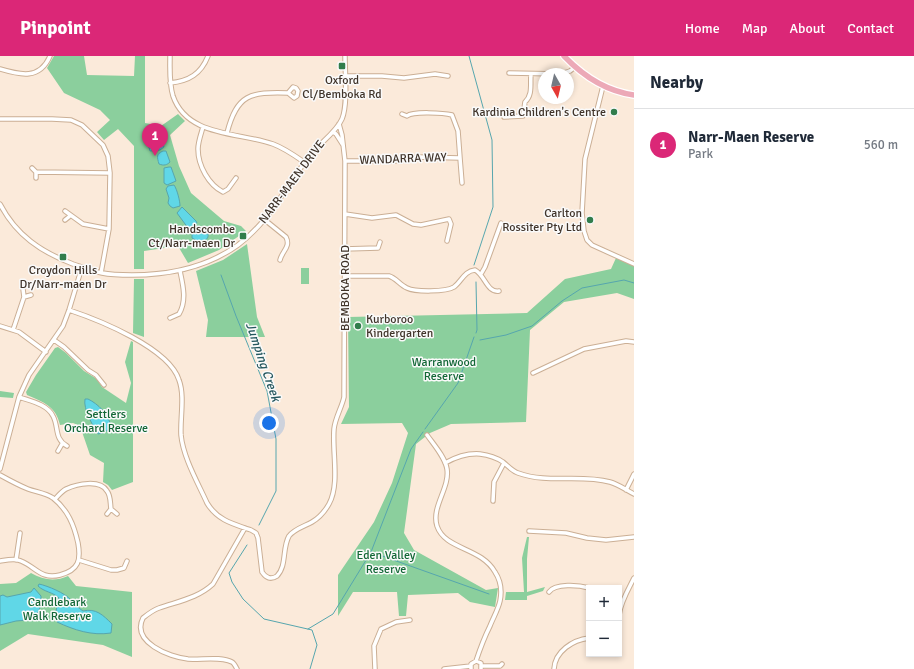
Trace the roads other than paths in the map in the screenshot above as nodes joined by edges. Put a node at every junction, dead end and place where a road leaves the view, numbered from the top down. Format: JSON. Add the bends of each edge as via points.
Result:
{"nodes":[{"id":1,"x":50,"y":56,"type":"edge"},
{"id":2,"x":170,"y":56,"type":"edge"},
{"id":3,"x":208,"y":56,"type":"edge"},
{"id":4,"x":345,"y":56,"type":"edge"},
{"id":5,"x":564,"y":56,"type":"edge"},
{"id":6,"x":575,"y":67,"type":"junction"},
{"id":7,"x":0,"y":69,"type":"edge"},
{"id":8,"x":509,"y":73,"type":"dead end"},
{"id":9,"x":531,"y":74,"type":"junction"},
{"id":10,"x":345,"y":76,"type":"junction"},
{"id":11,"x":448,"y":76,"type":"dead end"},
{"id":12,"x":170,"y":83,"type":"junction"},
{"id":13,"x":603,"y":86,"type":"junction"},
{"id":14,"x":288,"y":93,"type":"dead end"},
{"id":15,"x":634,"y":95,"type":"edge"},
{"id":16,"x":402,"y":114,"type":"dead end"},
{"id":17,"x":504,"y":116,"type":"dead end"},
{"id":18,"x":0,"y":119,"type":"edge"},
{"id":19,"x":339,"y":124,"type":"junction"},
{"id":20,"x":203,"y":127,"type":"junction"},
{"id":21,"x":333,"y":132,"type":"junction"},
{"id":22,"x":227,"y":133,"type":"junction"},
{"id":23,"x":344,"y":147,"type":"junction"},
{"id":24,"x":460,"y":158,"type":"junction"},
{"id":25,"x":345,"y":161,"type":"junction"},
{"id":26,"x":304,"y":162,"type":"junction"},
{"id":27,"x":32,"y":168,"type":"dead end"},
{"id":28,"x":36,"y":172,"type":"junction"},
{"id":29,"x":110,"y":173,"type":"junction"},
{"id":30,"x":36,"y":178,"type":"dead end"},
{"id":31,"x":236,"y":178,"type":"dead end"},
{"id":32,"x":462,"y":183,"type":"dead end"},
{"id":33,"x":0,"y":204,"type":"edge"},
{"id":34,"x":65,"y":211,"type":"dead end"},
{"id":35,"x":345,"y":214,"type":"junction"},
{"id":36,"x":70,"y":216,"type":"junction"},
{"id":37,"x":65,"y":220,"type":"dead end"},
{"id":38,"x":265,"y":220,"type":"junction"},
{"id":39,"x":500,"y":223,"type":"dead end"},
{"id":40,"x":109,"y":229,"type":"junction"},
{"id":41,"x":447,"y":241,"type":"dead end"},
{"id":42,"x":380,"y":242,"type":"dead end"},
{"id":43,"x":344,"y":249,"type":"junction"},
{"id":44,"x":280,"y":260,"type":"dead end"},
{"id":45,"x":634,"y":264,"type":"edge"},
{"id":46,"x":82,"y":267,"type":"junction"},
{"id":47,"x":180,"y":271,"type":"junction"},
{"id":48,"x":101,"y":273,"type":"junction"},
{"id":49,"x":481,"y":274,"type":"junction"},
{"id":50,"x":345,"y":276,"type":"junction"},
{"id":51,"x":23,"y":289,"type":"dead end"},
{"id":52,"x":499,"y":291,"type":"dead end"},
{"id":53,"x":31,"y":295,"type":"dead end"},
{"id":54,"x":24,"y":297,"type":"junction"},
{"id":55,"x":69,"y":310,"type":"junction"},
{"id":56,"x":170,"y":318,"type":"dead end"},
{"id":57,"x":0,"y":326,"type":"edge"},
{"id":58,"x":12,"y":330,"type":"junction"},
{"id":59,"x":54,"y":340,"type":"junction"},
{"id":60,"x":634,"y":342,"type":"edge"},
{"id":61,"x":46,"y":352,"type":"junction"},
{"id":62,"x":533,"y":373,"type":"dead end"},
{"id":63,"x":104,"y":385,"type":"dead end"},
{"id":64,"x":18,"y":397,"type":"junction"},
{"id":65,"x":427,"y":435,"type":"dead end"},
{"id":66,"x":62,"y":444,"type":"junction"},
{"id":67,"x":66,"y":446,"type":"dead end"},
{"id":68,"x":58,"y":451,"type":"dead end"},
{"id":69,"x":445,"y":463,"type":"junction"},
{"id":70,"x":504,"y":463,"type":"junction"},
{"id":71,"x":0,"y":469,"type":"edge"},
{"id":72,"x":634,"y":474,"type":"edge"},
{"id":73,"x":0,"y":475,"type":"edge"},
{"id":74,"x":626,"y":490,"type":"junction"},
{"id":75,"x":634,"y":494,"type":"edge"},
{"id":76,"x":55,"y":499,"type":"junction"},
{"id":77,"x":493,"y":501,"type":"dead end"},
{"id":78,"x":111,"y":509,"type":"junction"},
{"id":79,"x":107,"y":514,"type":"dead end"},
{"id":80,"x":117,"y":514,"type":"dead end"},
{"id":81,"x":245,"y":528,"type":"junction"},
{"id":82,"x":529,"y":531,"type":"dead end"},
{"id":83,"x":20,"y":533,"type":"dead end"},
{"id":84,"x":634,"y":537,"type":"edge"},
{"id":85,"x":16,"y":560,"type":"junction"},
{"id":86,"x":79,"y":560,"type":"junction"},
{"id":87,"x":126,"y":560,"type":"dead end"},
{"id":88,"x":0,"y":561,"type":"edge"},
{"id":89,"x":634,"y":578,"type":"edge"},
{"id":90,"x":586,"y":587,"type":"edge"},
{"id":91,"x":549,"y":592,"type":"dead end"},
{"id":92,"x":622,"y":598,"type":"edge"},
{"id":93,"x":410,"y":620,"type":"dead end"},
{"id":94,"x":586,"y":639,"type":"edge"},
{"id":95,"x":476,"y":661,"type":"junction"},
{"id":96,"x":501,"y":666,"type":"dead end"},
{"id":97,"x":471,"y":667,"type":"edge"},
{"id":98,"x":482,"y":668,"type":"edge"},
{"id":99,"x":237,"y":669,"type":"edge"},
{"id":100,"x":375,"y":669,"type":"edge"},
{"id":101,"x":444,"y":669,"type":"edge"},
{"id":102,"x":554,"y":669,"type":"edge"}],
"edges":[{"from":1,"to":7,"type":"street","via":[[43,66],[31,74],[22,75]]},
{"from":2,"to":12,"type":"street"},
{"from":3,"to":12,"type":"street","via":[[203,67],[194,76]]},
{"from":4,"to":10,"type":"street","name":"BEMBOKA ROAD"},
{"from":5,"to":6,"type":"main road"},
{"from":6,"to":9,"type":"street","via":[[561,74]]},
{"from":6,"to":13,"type":"main road"},
{"from":8,"to":9,"type":"street"},
{"from":9,"to":17,"type":"street","via":[[530,93],[525,102],[523,116]]},
{"from":10,"to":11,"type":"street"},
{"from":10,"to":19,"type":"street","name":"BEMBOKA ROAD","via":[[344,110]]},
{"from":12,"to":20,"type":"street","via":[[172,95],[184,115]]},
{"from":13,"to":15,"type":"main road"},
{"from":13,"to":45,"type":"street","via":[[585,159],[582,213],[584,231],[592,245]]},
{"from":14,"to":22,"type":"street","via":[[266,92],[247,98],[235,110]]},
{"from":16,"to":24,"type":"street","name":"WANDARRA WAY","via":[[452,115],[458,131]]},
{"from":18,"to":29,"type":"street","via":[[64,119],[76,122],[103,145],[108,156]]},
{"from":19,"to":21,"type":"street","name":"BEMBOKA ROAD"},
{"from":19,"to":23,"type":"street","name":"BEMBOKA ROAD"},
{"from":20,"to":22,"type":"street"},
{"from":20,"to":31,"type":"street","via":[[198,155],[208,179],[224,192]]},
{"from":21,"to":23,"type":"street"},
{"from":21,"to":26,"type":"street","name":"NARR-MAEN DRIVE"},
{"from":22,"to":26,"type":"street","via":[[273,144]]},
{"from":23,"to":25,"type":"street","name":"BEMBOKA ROAD"},
{"from":24,"to":25,"type":"street","name":"WANDARRA WAY","via":[[418,157],[395,161]]},
{"from":24,"to":32,"type":"street","name":"WANDARRA WAY"},
{"from":25,"to":35,"type":"street","name":"BEMBOKA ROAD"},
{"from":26,"to":38,"type":"street","name":"NARR-MAEN DRIVE"},
{"from":27,"to":28,"type":"street"},
{"from":28,"to":29,"type":"street"},
{"from":28,"to":30,"type":"street"},
{"from":29,"to":40,"type":"street"},
{"from":33,"to":46,"type":"street","name":"NARR-MAEN DRIVE","via":[[14,226],[32,244],[51,255]]},
{"from":34,"to":36,"type":"street"},
{"from":35,"to":41,"type":"street","via":[[372,218],[396,215],[413,224],[421,225],[449,219],[451,224]]},
{"from":35,"to":43,"type":"street","name":"BEMBOKA ROAD"},
{"from":36,"to":37,"type":"street"},
{"from":36,"to":40,"type":"street","via":[[86,225]]},
{"from":38,"to":44,"type":"street","via":[[288,241]]},
{"from":38,"to":47,"type":"street","name":"NARR-MAEN DRIVE","via":[[228,251],[208,262]]},
{"from":39,"to":49,"type":"street"},
{"from":40,"to":48,"type":"street"},
{"from":42,"to":43,"type":"street","via":[[378,248]]},
{"from":43,"to":50,"type":"street","name":"BEMBOKA ROAD"},
{"from":46,"to":48,"type":"street","name":"NARR-MAEN DRIVE"},
{"from":46,"to":55,"type":"street"},
{"from":47,"to":48,"type":"street","name":"NARR-MAEN DRIVE","via":[[149,275]]},
{"from":47,"to":56,"type":"street","via":[[183,303],[179,314]]},
{"from":49,"to":50,"type":"street","via":[[471,270],[449,290],[414,290],[406,288],[394,277],[389,276]]},
{"from":49,"to":52,"type":"street","via":[[491,289]]},
{"from":50,"to":81,"type":"street","name":"BEMBOKA ROAD","via":[[344,397],[334,427],[334,481],[331,498],[319,517],[289,536],[277,576],[268,578],[262,574],[258,538],[253,531]]},
{"from":51,"to":54,"type":"street"},
{"from":53,"to":54,"type":"street"},
{"from":54,"to":58,"type":"street"},
{"from":55,"to":59,"type":"street"},
{"from":55,"to":81,"type":"street","via":[[96,319],[133,338],[172,368],[181,387],[184,448],[199,486],[215,514]]},
{"from":57,"to":58,"type":"street"},
{"from":58,"to":61,"type":"street","via":[[19,332]]},
{"from":59,"to":61,"type":"street"},
{"from":59,"to":63,"type":"street","via":[[96,375]]},
{"from":60,"to":62,"type":"street","via":[[626,341],[584,349]]},
{"from":61,"to":64,"type":"street","via":[[29,375]]},
{"from":64,"to":66,"type":"street","via":[[44,406],[49,411],[54,417],[57,435]]},
{"from":64,"to":71,"type":"street"},
{"from":65,"to":69,"type":"street"},
{"from":66,"to":67,"type":"street"},
{"from":66,"to":68,"type":"street"},
{"from":69,"to":70,"type":"street","via":[[456,457],[472,454],[491,456]]},
{"from":69,"to":95,"type":"street","via":[[447,476],[436,519],[440,532],[450,542],[489,563],[501,586],[500,603]]},
{"from":70,"to":74,"type":"street","via":[[528,476],[599,480],[611,482]]},
{"from":70,"to":77,"type":"street","via":[[494,482]]},
{"from":72,"to":74,"type":"street"},
{"from":73,"to":76,"type":"street"},
{"from":74,"to":75,"type":"street"},
{"from":76,"to":78,"type":"street","via":[[64,490],[73,486],[99,484],[109,494]]},
{"from":76,"to":86,"type":"street","via":[[74,526]]},
{"from":78,"to":79,"type":"street"},
{"from":78,"to":80,"type":"street"},
{"from":81,"to":99,"type":"street","via":[[210,587],[194,597],[157,609],[143,618],[140,629],[146,641],[180,658],[223,659],[233,662]]},
{"from":82,"to":84,"type":"street","via":[[566,533],[606,540]]},
{"from":83,"to":85,"type":"street"},
{"from":85,"to":86,"type":"street","via":[[41,574],[58,576],[75,567]]},
{"from":85,"to":88,"type":"street"},
{"from":86,"to":87,"type":"street","via":[[114,570],[124,568]]},
{"from":89,"to":92,"type":"street"},
{"from":90,"to":91,"type":"street","via":[[559,586]]},
{"from":93,"to":100,"type":"street","via":[[396,622],[382,629],[374,646]]},
{"from":94,"to":102,"type":"street","via":[[574,642],[564,649],[557,657]]},
{"from":95,"to":97,"type":"street"},
{"from":95,"to":98,"type":"street","via":[[481,663]]},
{"from":96,"to":98,"type":"street"},
{"from":97,"to":101,"type":"street"}]}
